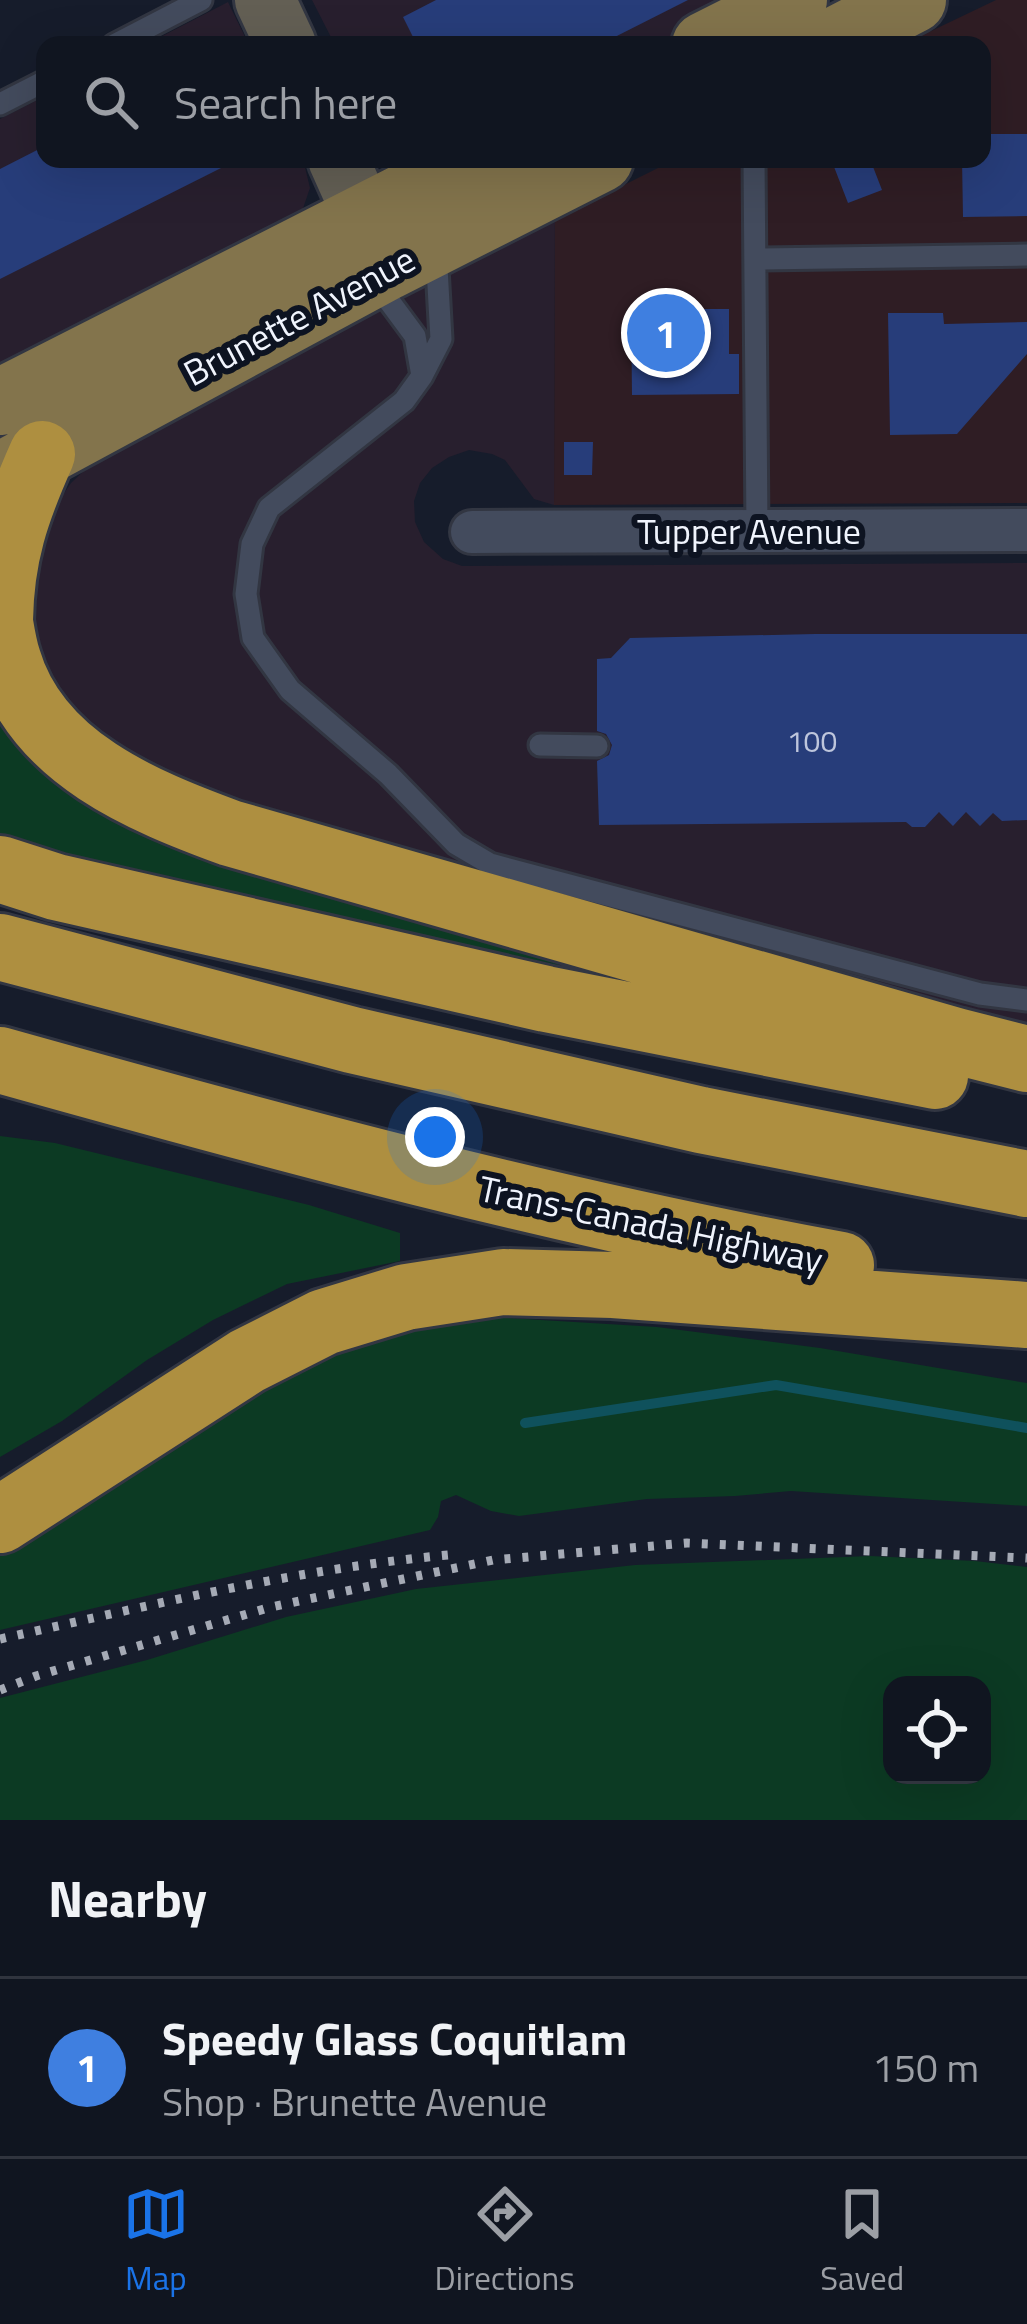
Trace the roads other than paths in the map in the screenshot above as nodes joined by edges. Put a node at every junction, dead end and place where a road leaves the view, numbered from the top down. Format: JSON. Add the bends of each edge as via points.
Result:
{"nodes":[{"id":1,"x":201,"y":0,"type":"edge"},
{"id":2,"x":265,"y":0,"type":"edge"},
{"id":3,"x":794,"y":0,"type":"edge"},
{"id":4,"x":913,"y":0,"type":"edge"},
{"id":5,"x":131,"y":36,"type":"edge"},
{"id":6,"x":282,"y":36,"type":"edge"},
{"id":7,"x":723,"y":36,"type":"edge"},
{"id":8,"x":843,"y":36,"type":"edge"},
{"id":9,"x":36,"y":86,"type":"edge"},
{"id":10,"x":0,"y":104,"type":"edge"},
{"id":11,"x":467,"y":168,"type":"edge"},
{"id":12,"x":573,"y":168,"type":"edge"},
{"id":13,"x":754,"y":168,"type":"edge"},
{"id":14,"x":379,"y":233,"type":"edge"},
{"id":15,"x":1027,"y":255,"type":"edge"},
{"id":16,"x":755,"y":259,"type":"junction"},
{"id":17,"x":422,"y":376,"type":"junction"},
{"id":18,"x":0,"y":402,"type":"edge"},
{"id":19,"x":21,"y":465,"type":"edge"},
{"id":20,"x":1027,"y":530,"type":"edge"},
{"id":21,"x":757,"y":531,"type":"junction"},
{"id":22,"x":472,"y":532,"type":"dead end"},
{"id":23,"x":0,"y":621,"type":"edge"},
{"id":24,"x":540,"y":745,"type":"dead end"},
{"id":25,"x":597,"y":746,"type":"dead end"},
{"id":26,"x":0,"y":869,"type":"edge"},
{"id":27,"x":0,"y":947,"type":"edge"},
{"id":28,"x":1027,"y":1000,"type":"edge"},
{"id":29,"x":1027,"y":1059,"type":"edge"},
{"id":30,"x":0,"y":1060,"type":"edge"},
{"id":31,"x":1027,"y":1093,"type":"edge"},
{"id":32,"x":1027,"y":1184,"type":"edge"},
{"id":33,"x":1027,"y":1299,"type":"edge"},
{"id":34,"x":1027,"y":1315,"type":"edge"},
{"id":35,"x":0,"y":1520,"type":"edge"}],
"edges":[{"from":1,"to":5,"type":"lane"},
{"from":2,"to":6,"type":"main road"},
{"from":3,"to":7,"type":"main road"},
{"from":4,"to":8,"type":"main road"},
{"from":9,"to":10,"type":"lane"},
{"from":11,"to":14,"type":"main road","name":"Brunette Avenue"},
{"from":12,"to":14,"type":"main road","name":"Brunette Avenue"},
{"from":13,"to":16,"type":"lane"},
{"from":14,"to":17,"type":"lane"},
{"from":14,"to":17,"type":"lane","via":[[441,339]]},
{"from":14,"to":18,"type":"main road","name":"Brunette Avenue"},
{"from":14,"to":19,"type":"main road","name":"Brunette Avenue"},
{"from":15,"to":16,"type":"lane"},
{"from":16,"to":21,"type":"lane"},
{"from":17,"to":28,"type":"lane","via":[[404,401],[269,508],[252,544],[246,594],[253,638],[290,690],[456,844],[490,864]]},
{"from":19,"to":23,"type":"highway"},
{"from":20,"to":21,"type":"street","name":"Tupper Avenue"},
{"from":21,"to":22,"type":"street","name":"Tupper Avenue"},
{"from":23,"to":29,"type":"highway","via":[[8,662],[48,728],[110,781],[168,810]]},
{"from":24,"to":25,"type":"lane"},
{"from":26,"to":31,"type":"highway","via":[[547,999]]},
{"from":27,"to":32,"type":"highway","via":[[422,1056]]},
{"from":30,"to":33,"type":"highway","name":"Trans-Canada Highway","via":[[424,1174],[735,1245]]},
{"from":34,"to":35,"type":"highway","via":[[614,1285],[503,1282],[406,1297],[324,1322],[247,1361]]}]}
